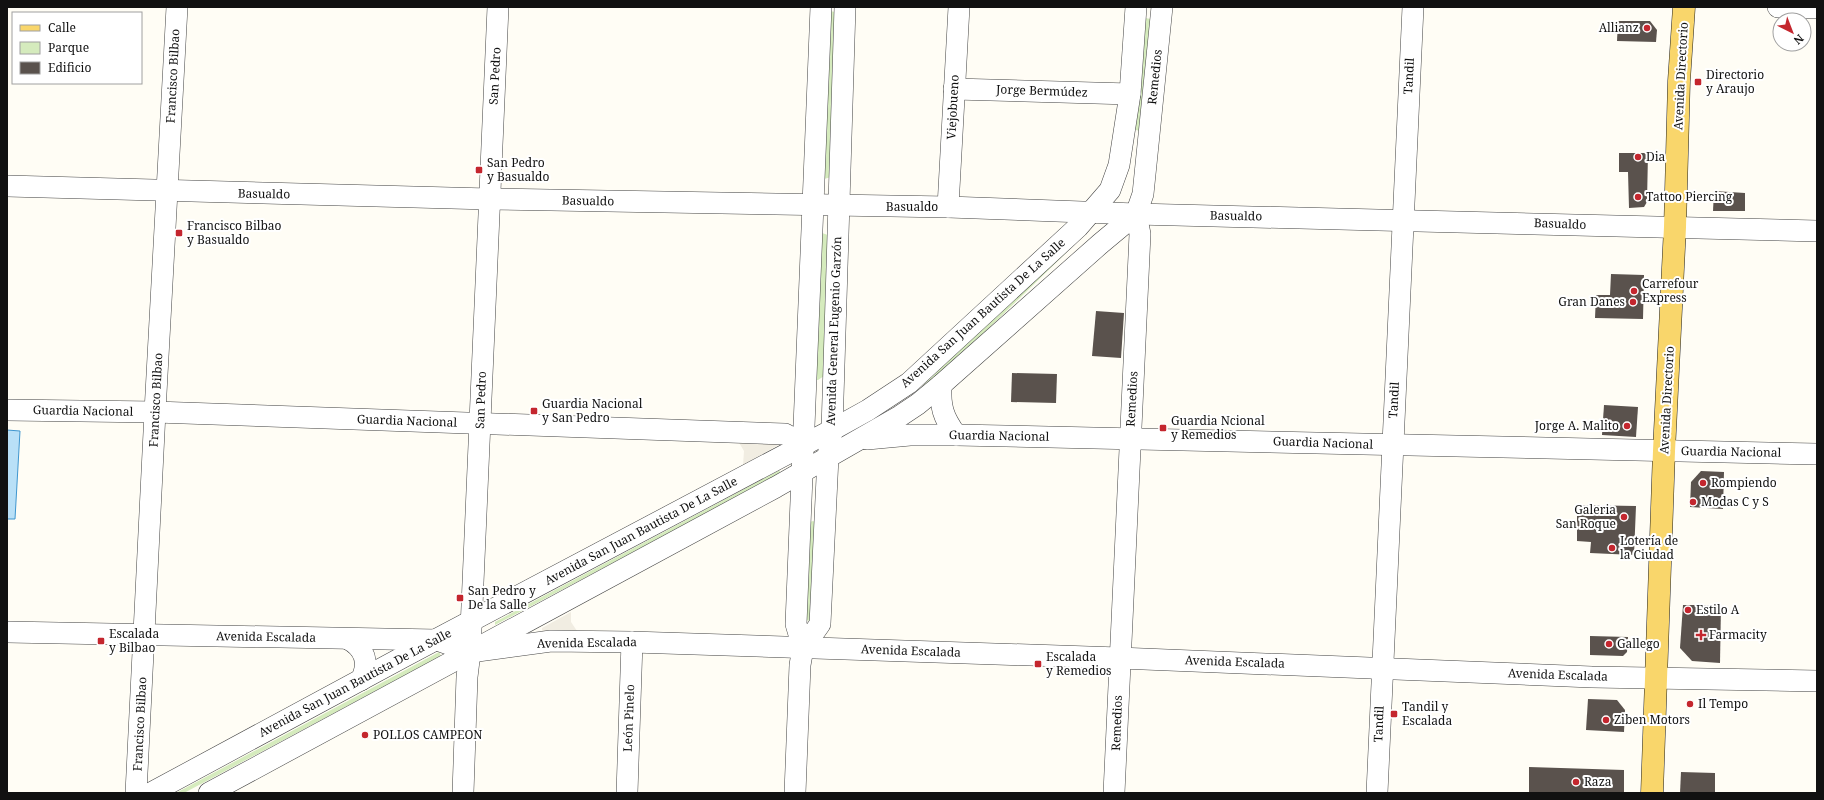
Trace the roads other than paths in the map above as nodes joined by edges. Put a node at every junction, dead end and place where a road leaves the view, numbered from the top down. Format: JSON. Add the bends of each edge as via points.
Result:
{"nodes":[{"id":1,"x":177,"y":7,"type":"edge"},
{"id":2,"x":498,"y":7,"type":"edge"},
{"id":3,"x":821,"y":7,"type":"edge"},
{"id":4,"x":845,"y":7,"type":"edge"},
{"id":5,"x":958,"y":7,"type":"edge"},
{"id":6,"x":1136,"y":7,"type":"edge"},
{"id":7,"x":1162,"y":7,"type":"edge"},
{"id":8,"x":1413,"y":7,"type":"edge"},
{"id":9,"x":1684,"y":7,"type":"edge"},
{"id":10,"x":1778,"y":7,"type":"edge"},
{"id":11,"x":1817,"y":8,"type":"edge"},
{"id":12,"x":954,"y":89,"type":"junction"},
{"id":13,"x":1130,"y":94,"type":"junction"},
{"id":14,"x":7,"y":186,"type":"edge"},
{"id":15,"x":167,"y":191,"type":"junction"},
{"id":16,"x":489,"y":199,"type":"junction"},
{"id":17,"x":813,"y":206,"type":"junction"},
{"id":18,"x":838,"y":206,"type":"junction"},
{"id":19,"x":948,"y":207,"type":"junction"},
{"id":20,"x":1092,"y":212,"type":"junction"},
{"id":21,"x":1136,"y":214,"type":"junction"},
{"id":22,"x":1402,"y":220,"type":"junction"},
{"id":23,"x":1675,"y":227,"type":"junction"},
{"id":24,"x":1817,"y":231,"type":"edge"},
{"id":25,"x":941,"y":385,"type":"junction"},
{"id":26,"x":7,"y":410,"type":"edge"},
{"id":27,"x":155,"y":412,"type":"junction"},
{"id":28,"x":480,"y":423,"type":"junction"},
{"id":29,"x":832,"y":430,"type":"junction"},
{"id":30,"x":956,"y":435,"type":"junction"},
{"id":31,"x":1130,"y":438,"type":"junction"},
{"id":32,"x":858,"y":439,"type":"junction"},
{"id":33,"x":804,"y":444,"type":"junction"},
{"id":34,"x":1392,"y":445,"type":"junction"},
{"id":35,"x":1664,"y":451,"type":"junction"},
{"id":36,"x":1817,"y":454,"type":"edge"},
{"id":37,"x":828,"y":456,"type":"junction"},
{"id":38,"x":802,"y":471,"type":"junction"},
{"id":39,"x":471,"y":622,"type":"junction"},
{"id":40,"x":7,"y":632,"type":"edge"},
{"id":41,"x":145,"y":635,"type":"junction"},
{"id":42,"x":348,"y":639,"type":"junction"},
{"id":43,"x":437,"y":640,"type":"junction"},
{"id":44,"x":632,"y":642,"type":"junction"},
{"id":45,"x":803,"y":648,"type":"junction"},
{"id":46,"x":470,"y":652,"type":"junction"},
{"id":47,"x":1119,"y":658,"type":"junction"},
{"id":48,"x":1381,"y":667,"type":"junction"},
{"id":49,"x":1656,"y":678,"type":"junction"},
{"id":50,"x":361,"y":680,"type":"junction"},
{"id":51,"x":1817,"y":681,"type":"edge"},
{"id":52,"x":136,"y":793,"type":"edge"},
{"id":53,"x":151,"y":793,"type":"edge"},
{"id":54,"x":208,"y":793,"type":"edge"},
{"id":55,"x":463,"y":793,"type":"edge"},
{"id":56,"x":627,"y":793,"type":"edge"},
{"id":57,"x":795,"y":793,"type":"edge"},
{"id":58,"x":1114,"y":793,"type":"edge"},
{"id":59,"x":1377,"y":793,"type":"edge"},
{"id":60,"x":1652,"y":793,"type":"edge"}],
"edges":[{"from":1,"to":15,"type":"street","name":"Francisco Bilbao"},
{"from":2,"to":16,"type":"street","name":"San Pedro"},
{"from":3,"to":17,"type":"street","name":"Avenida General Eugenio Garzón"},
{"from":4,"to":18,"type":"street","name":"Avenida General Eugenio Garzón"},
{"from":5,"to":12,"type":"street","name":"Viejobueno"},
{"from":6,"to":13,"type":"street","name":"Remedios"},
{"from":7,"to":21,"type":"street","name":"Remedios","via":[[1143,194]]},
{"from":8,"to":22,"type":"street","name":"Tandil"},
{"from":9,"to":23,"type":"main road","name":"Avenida Directorio"},
{"from":10,"to":11,"type":"street"},
{"from":12,"to":13,"type":"street","name":"Jorge Bermúdez"},
{"from":12,"to":19,"type":"street","name":"Viejobueno"},
{"from":13,"to":20,"type":"street","name":"Remedios","via":[[1119,165],[1110,190]]},
{"from":14,"to":15,"type":"street","name":"Basualdo"},
{"from":15,"to":16,"type":"street","name":"Basualdo"},
{"from":15,"to":27,"type":"street","name":"Francisco Bilbao"},
{"from":16,"to":17,"type":"street","name":"Basualdo"},
{"from":16,"to":28,"type":"street","name":"San Pedro"},
{"from":17,"to":18,"type":"street","name":"Basualdo"},
{"from":17,"to":33,"type":"street","name":"Avenida General Eugenio Garzón"},
{"from":18,"to":19,"type":"street","name":"Basualdo"},
{"from":18,"to":29,"type":"street","name":"Avenida General Eugenio Garzón"},
{"from":19,"to":20,"type":"street","name":"Basualdo"},
{"from":20,"to":21,"type":"street","name":"Basualdo"},
{"from":20,"to":29,"type":"street","name":"Avenida San Juan Bautista De La Salle","via":[[909,383]]},
{"from":21,"to":22,"type":"street","name":"Basualdo"},
{"from":21,"to":25,"type":"street","name":"Avenida San Juan Bautista De La Salle"},
{"from":21,"to":31,"type":"street","name":"Remedios","via":[[1140,234]]},
{"from":22,"to":23,"type":"street","name":"Basualdo"},
{"from":22,"to":34,"type":"street","name":"Tandil"},
{"from":23,"to":24,"type":"street","name":"Basualdo"},
{"from":23,"to":35,"type":"main road","name":"Avenida Directorio"},
{"from":25,"to":30,"type":"street","via":[[944,415]]},
{"from":25,"to":32,"type":"street","name":"Avenida San Juan Bautista De La Salle","via":[[900,416]]},
{"from":26,"to":27,"type":"street","name":"Guardia Nacional"},
{"from":27,"to":28,"type":"street","name":"Guardia Nacional"},
{"from":27,"to":41,"type":"street","name":"Francisco Bilbao"},
{"from":28,"to":33,"type":"street","name":"Guardia Nacional","via":[[785,434]]},
{"from":28,"to":39,"type":"street","name":"San Pedro"},
{"from":29,"to":32,"type":"street","name":"Guardia Nacional"},
{"from":29,"to":33,"type":"street","name":"Avenida San Juan Bautista De La Salle"},
{"from":29,"to":37,"type":"street","name":"Avenida General Eugenio Garzón"},
{"from":30,"to":31,"type":"street","name":"Guardia Nacional"},
{"from":30,"to":32,"type":"street","name":"Guardia Nacional"},
{"from":31,"to":34,"type":"street","name":"Guardia Nacional"},
{"from":31,"to":47,"type":"street","name":"Remedios"},
{"from":32,"to":37,"type":"street","name":"Avenida San Juan Bautista De La Salle"},
{"from":33,"to":38,"type":"street","name":"Avenida General Eugenio Garzón"},
{"from":33,"to":39,"type":"street","name":"Avenida San Juan Bautista De La Salle"},
{"from":34,"to":35,"type":"street","name":"Guardia Nacional"},
{"from":34,"to":48,"type":"street","name":"Tandil"},
{"from":35,"to":36,"type":"street","name":"Guardia Nacional"},
{"from":35,"to":49,"type":"main road","name":"Avenida Directorio"},
{"from":37,"to":38,"type":"street","name":"Avenida San Juan Bautista De La Salle"},
{"from":37,"to":45,"type":"street","name":"Avenida General Eugenio Garzón","via":[[820,624]]},
{"from":38,"to":45,"type":"street","name":"Avenida General Eugenio Garzón","via":[[796,624]]},
{"from":38,"to":46,"type":"street","name":"Avenida San Juan Bautista De La Salle"},
{"from":39,"to":43,"type":"street","name":"Avenida San Juan Bautista De La Salle"},
{"from":39,"to":46,"type":"street","name":"San Pedro"},
{"from":40,"to":41,"type":"street","name":"Avenida Escalada"},
{"from":41,"to":42,"type":"street","name":"Avenida Escalada"},
{"from":41,"to":52,"type":"street","name":"Francisco Bilbao"},
{"from":42,"to":43,"type":"street","name":"Avenida Escalada"},
{"from":42,"to":50,"type":"street","via":[[356,643],[366,659]]},
{"from":43,"to":46,"type":"street","name":"Avenida Escalada"},
{"from":43,"to":50,"type":"street","name":"Avenida San Juan Bautista De La Salle"},
{"from":44,"to":45,"type":"street","name":"Avenida Escalada"},
{"from":44,"to":46,"type":"street","name":"Avenida Escalada","via":[[551,641]]},
{"from":44,"to":56,"type":"street","name":"León Pinelo"},
{"from":45,"to":47,"type":"street","name":"Avenida Escalada"},
{"from":45,"to":57,"type":"street","name":"Avenida General Eugenio Garzón","via":[[800,665]]},
{"from":46,"to":54,"type":"street","name":"Avenida San Juan Bautista De La Salle"},
{"from":46,"to":55,"type":"street","name":"San Pedro"},
{"from":47,"to":48,"type":"street","name":"Avenida Escalada"},
{"from":47,"to":58,"type":"street","name":"Remedios"},
{"from":48,"to":49,"type":"street","name":"Avenida Escalada"},
{"from":48,"to":59,"type":"street","name":"Tandil"},
{"from":49,"to":51,"type":"street","name":"Avenida Escalada"},
{"from":49,"to":60,"type":"main road","name":"Avenida Directorio"},
{"from":50,"to":53,"type":"street","name":"Avenida San Juan Bautista De La Salle"}]}
